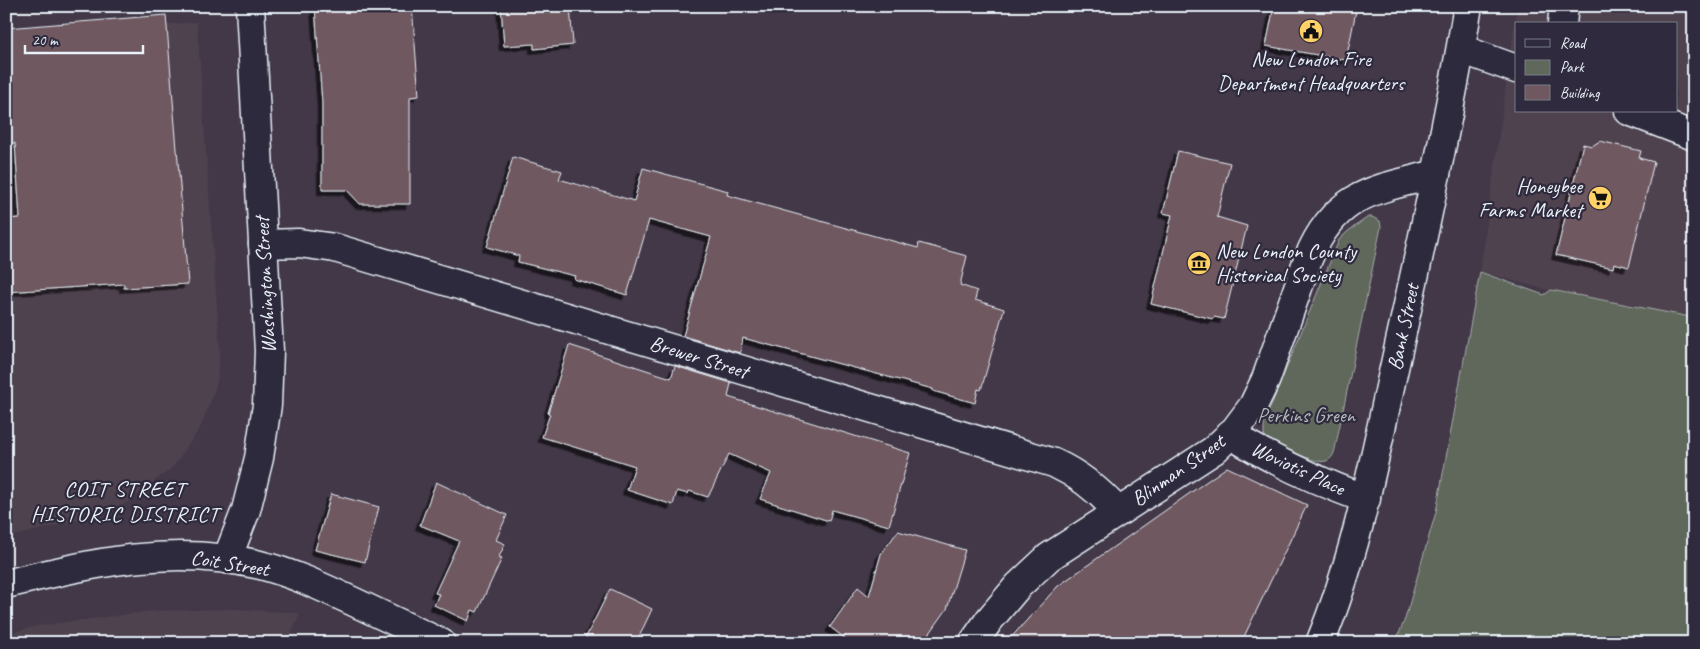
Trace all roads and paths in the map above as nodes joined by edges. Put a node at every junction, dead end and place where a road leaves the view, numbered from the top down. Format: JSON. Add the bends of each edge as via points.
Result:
{"nodes":[{"id":1,"x":250,"y":6,"type":"edge"},
{"id":2,"x":1468,"y":6,"type":"edge"},
{"id":3,"x":1564,"y":6,"type":"edge"},
{"id":4,"x":1571,"y":6,"type":"edge"},
{"id":5,"x":1588,"y":6,"type":"edge"},
{"id":6,"x":1562,"y":22,"type":"edge"},
{"id":7,"x":1461,"y":49,"type":"junction"},
{"id":8,"x":1515,"y":68,"type":"edge"},
{"id":9,"x":1632,"y":112,"type":"edge"},
{"id":10,"x":1694,"y":136,"type":"edge"},
{"id":11,"x":1436,"y":174,"type":"junction"},
{"id":12,"x":263,"y":244,"type":"junction"},
{"id":13,"x":1230,"y":434,"type":"junction"},
{"id":14,"x":1366,"y":499,"type":"junction"},
{"id":15,"x":1118,"y":512,"type":"junction"},
{"id":16,"x":227,"y":559,"type":"junction"},
{"id":17,"x":6,"y":584,"type":"edge"},
{"id":18,"x":441,"y":643,"type":"edge"},
{"id":19,"x":974,"y":643,"type":"edge"},
{"id":20,"x":1320,"y":643,"type":"edge"}],
"edges":[{"from":1,"to":12,"type":"street","name":"Washington Street"},
{"from":2,"to":7,"type":"street","name":"Bank Street"},
{"from":3,"to":6,"type":"street"},
{"from":4,"to":5,"type":"street"},
{"from":7,"to":8,"type":"street"},
{"from":7,"to":11,"type":"street","name":"Bank Street"},
{"from":9,"to":10,"type":"street"},
{"from":11,"to":13,"type":"street","name":"Blinman Street","via":[[1374,190],[1341,209],[1327,223],[1315,240],[1266,379],[1253,406]]},
{"from":11,"to":14,"type":"street","name":"Bank Street"},
{"from":12,"to":15,"type":"street","name":"Brewer Street","via":[[299,243],[335,248],[1054,463],[1089,483]]},
{"from":12,"to":16,"type":"street","name":"Washington Street","via":[[269,351],[267,405],[259,458],[246,510]]},
{"from":13,"to":14,"type":"street","name":"Woviotis Place","via":[[1284,464]]},
{"from":13,"to":15,"type":"street","name":"Blinman Street","via":[[1214,450]]},
{"from":14,"to":20,"type":"street","name":"Bank Street","via":[[1346,574]]},
{"from":15,"to":19,"type":"street","name":"Blinman Street","via":[[1049,557],[1018,586]]},
{"from":16,"to":17,"type":"street","name":"Coit Street","via":[[149,556],[66,569]]},
{"from":16,"to":18,"type":"street","name":"Coit Street","via":[[261,565],[297,577]]}]}
